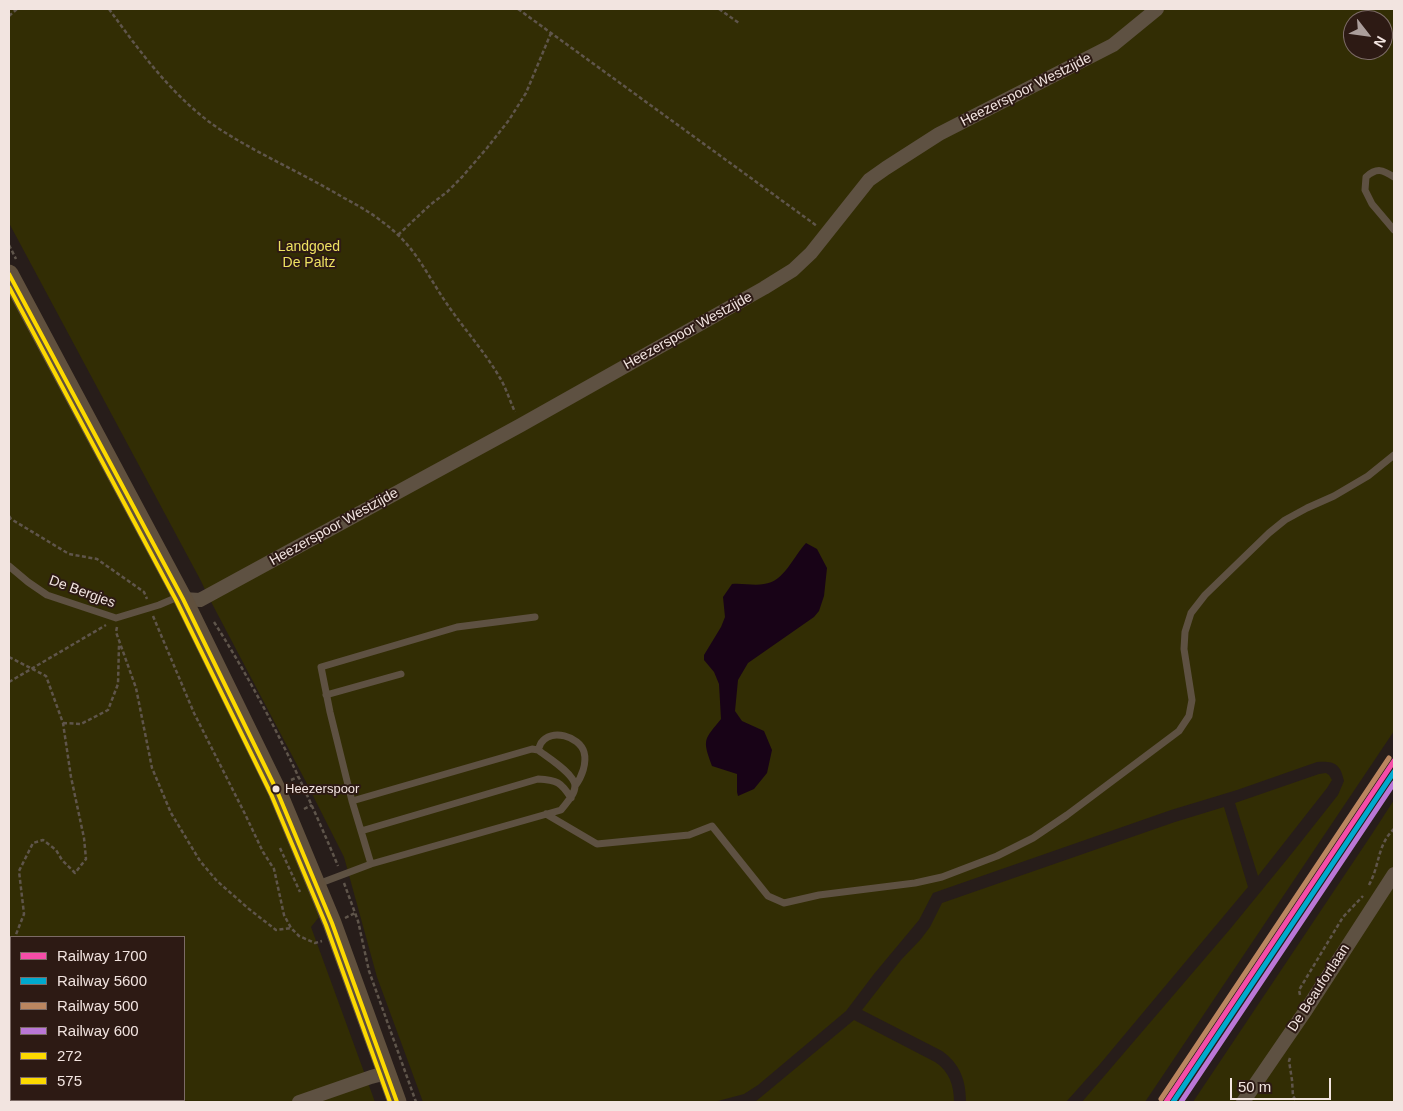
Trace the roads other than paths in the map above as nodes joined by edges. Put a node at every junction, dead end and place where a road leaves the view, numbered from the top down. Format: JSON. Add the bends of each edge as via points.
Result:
{"nodes":[{"id":1,"x":1157,"y":9,"type":"edge"},
{"id":2,"x":1394,"y":177,"type":"edge"},
{"id":3,"x":1394,"y":230,"type":"edge"},
{"id":4,"x":9,"y":274,"type":"edge"},
{"id":5,"x":1394,"y":455,"type":"edge"},
{"id":6,"x":9,"y":566,"type":"edge"},
{"id":7,"x":191,"y":600,"type":"junction"},
{"id":8,"x":534,"y":617,"type":"dead end"},
{"id":9,"x":401,"y":674,"type":"dead end"},
{"id":10,"x":326,"y":695,"type":"junction"},
{"id":11,"x":538,"y":750,"type":"junction"},
{"id":12,"x":575,"y":786,"type":"junction"},
{"id":13,"x":571,"y":798,"type":"junction"},
{"id":14,"x":352,"y":801,"type":"junction"},
{"id":15,"x":546,"y":814,"type":"junction"},
{"id":16,"x":361,"y":831,"type":"junction"},
{"id":17,"x":371,"y":864,"type":"junction"},
{"id":18,"x":1394,"y":874,"type":"edge"},
{"id":19,"x":316,"y":885,"type":"junction"},
{"id":20,"x":386,"y":1072,"type":"junction"},
{"id":21,"x":299,"y":1102,"type":"edge"},
{"id":22,"x":397,"y":1102,"type":"edge"},
{"id":23,"x":1244,"y":1102,"type":"edge"}],
"edges":[{"from":1,"to":7,"type":"street","name":"Heezerspoor Westzijde","via":[[1113,45],[939,134],[869,180],[811,253],[793,270],[764,288],[521,425]]},
{"from":2,"to":3,"type":"lane","via":[[1384,171],[1372,171],[1366,177],[1365,190],[1372,204]]},
{"from":4,"to":7,"type":"main road"},
{"from":5,"to":15,"type":"lane","via":[[1368,476],[1285,520],[1191,613],[1184,649],[1192,700],[1189,716],[1179,731],[1067,815],[1033,838],[997,856],[942,877],[915,883],[819,895],[784,903],[768,896],[712,826],[689,835],[597,844]]},
{"from":6,"to":7,"type":"lane","name":"De Bergjes","via":[[47,595],[116,618],[173,599]]},
{"from":7,"to":19,"type":"main road"},
{"from":8,"to":10,"type":"lane","via":[[457,627],[321,667]]},
{"from":9,"to":10,"type":"lane"},
{"from":10,"to":14,"type":"lane"},
{"from":11,"to":12,"type":"lane","via":[[568,773]]},
{"from":11,"to":12,"type":"lane","via":[[541,742],[551,735],[569,737],[579,743],[585,760]]},
{"from":11,"to":14,"type":"lane","via":[[532,749]]},
{"from":12,"to":13,"type":"lane"},
{"from":13,"to":15,"type":"lane","via":[[562,810]]},
{"from":13,"to":16,"type":"lane","via":[[563,785],[538,778]]},
{"from":14,"to":16,"type":"lane"},
{"from":15,"to":17,"type":"lane"},
{"from":16,"to":17,"type":"lane"},
{"from":17,"to":19,"type":"lane"},
{"from":18,"to":23,"type":"street","name":"De Beaufortlaan"},
{"from":19,"to":20,"type":"main road"},
{"from":20,"to":21,"type":"street"},
{"from":20,"to":22,"type":"main road"}]}
